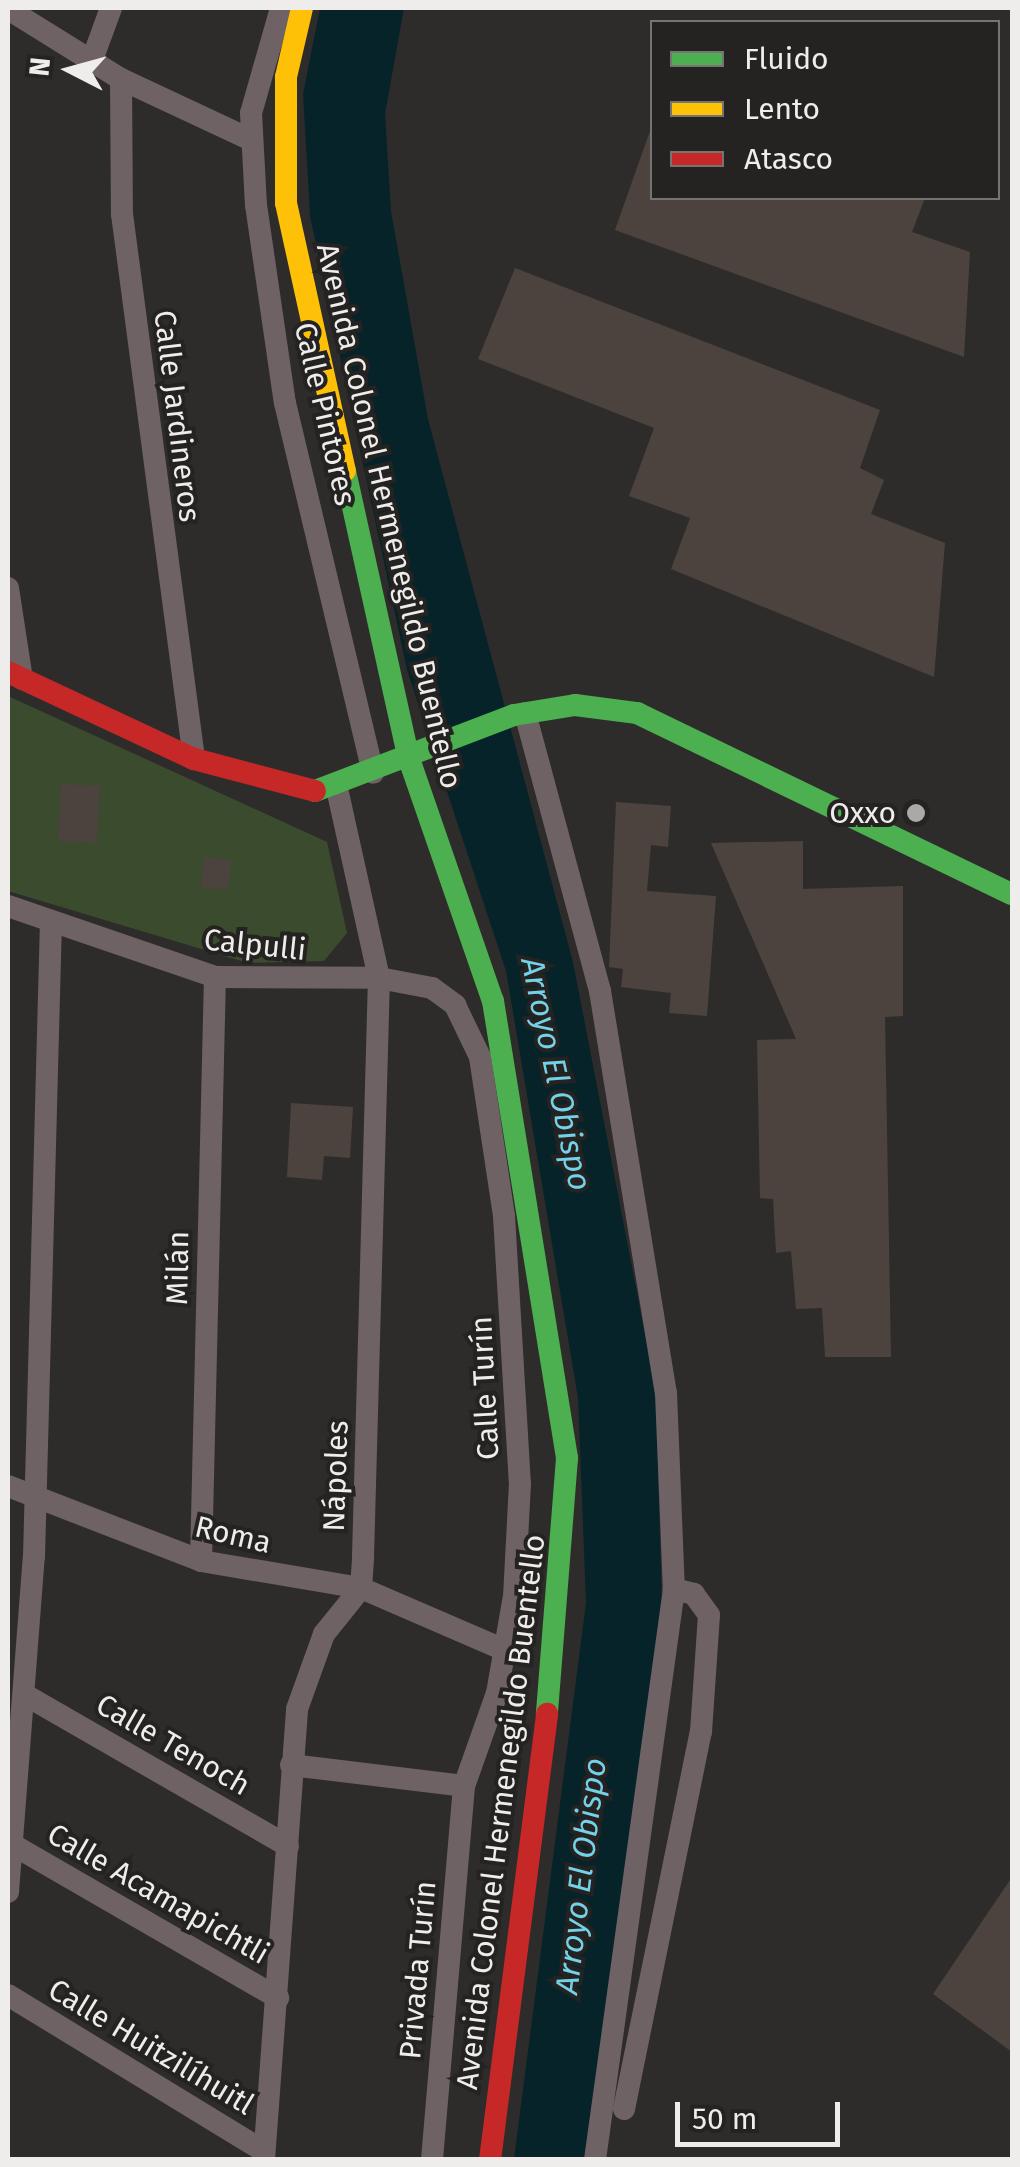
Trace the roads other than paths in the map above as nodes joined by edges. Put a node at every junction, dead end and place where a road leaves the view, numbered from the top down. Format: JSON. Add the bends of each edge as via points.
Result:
{"nodes":[{"id":1,"x":111,"y":8,"type":"edge"},
{"id":2,"x":281,"y":8,"type":"edge"},
{"id":3,"x":302,"y":8,"type":"edge"},
{"id":4,"x":8,"y":9,"type":"edge"},
{"id":5,"x":92,"y":60,"type":"junction"},
{"id":6,"x":122,"y":78,"type":"junction"},
{"id":7,"x":251,"y":140,"type":"junction"},
{"id":8,"x":8,"y":588,"type":"edge"},
{"id":9,"x":15,"y":675,"type":"edge"},
{"id":10,"x":520,"y":714,"type":"junction"},
{"id":11,"x":412,"y":753,"type":"junction"},
{"id":12,"x":194,"y":759,"type":"junction"},
{"id":13,"x":374,"y":773,"type":"junction"},
{"id":14,"x":337,"y":788,"type":"junction"},
{"id":15,"x":1012,"y":894,"type":"edge"},
{"id":16,"x":8,"y":906,"type":"edge"},
{"id":17,"x":51,"y":920,"type":"junction"},
{"id":18,"x":215,"y":977,"type":"junction"},
{"id":19,"x":379,"y":978,"type":"junction"},
{"id":20,"x":443,"y":993,"type":"joint"},
{"id":21,"x":8,"y":1486,"type":"edge"},
{"id":22,"x":35,"y":1500,"type":"junction"},
{"id":23,"x":201,"y":1561,"type":"junction"},
{"id":24,"x":361,"y":1588,"type":"junction"},
{"id":25,"x":674,"y":1589,"type":"junction"},
{"id":26,"x":504,"y":1650,"type":"junction"},
{"id":27,"x":27,"y":1696,"type":"junction"},
{"id":28,"x":291,"y":1765,"type":"junction"},
{"id":29,"x":464,"y":1786,"type":"junction"},
{"id":30,"x":10,"y":1844,"type":"edge"},
{"id":31,"x":288,"y":1846,"type":"junction"},
{"id":32,"x":8,"y":1892,"type":"edge"},
{"id":33,"x":8,"y":1995,"type":"edge"},
{"id":34,"x":278,"y":1998,"type":"junction"},
{"id":35,"x":624,"y":2108,"type":"dead end"},
{"id":36,"x":264,"y":2155,"type":"edge"},
{"id":37,"x":432,"y":2160,"type":"edge"},
{"id":38,"x":490,"y":2160,"type":"edge"},
{"id":39,"x":595,"y":2160,"type":"edge"}],
"edges":[{"from":1,"to":5,"type":"street"},
{"from":2,"to":7,"type":"street","name":"Calle Pintores"},
{"from":3,"to":11,"type":"street","name":"Avenida Colonel Hermenegildo Buentello","via":[[286,77],[286,203]]},
{"from":4,"to":5,"type":"street"},
{"from":5,"to":6,"type":"street"},
{"from":6,"to":7,"type":"street"},
{"from":6,"to":12,"type":"street","name":"Calle Jardineros","via":[[122,214]]},
{"from":7,"to":13,"type":"street","name":"Calle Pintores","via":[[285,403]]},
{"from":8,"to":9,"type":"street"},
{"from":9,"to":12,"type":"street"},
{"from":10,"to":11,"type":"street"},
{"from":10,"to":15,"type":"street","via":[[575,705],[638,713]]},
{"from":10,"to":25,"type":"street","via":[[600,991],[666,1393]]},
{"from":11,"to":13,"type":"street"},
{"from":11,"to":38,"type":"street","name":"Avenida Colonel Hermenegildo Buentello","via":[[493,1001],[566,1458],[560,1609]]},
{"from":12,"to":14,"type":"street","via":[[295,792]]},
{"from":13,"to":14,"type":"street"},
{"from":14,"to":19,"type":"street","name":"Nápoles"},
{"from":16,"to":17,"type":"street","name":"Calpulli"},
{"from":17,"to":18,"type":"street","name":"Calpulli"},
{"from":17,"to":22,"type":"street"},
{"from":18,"to":19,"type":"street","name":"Calpulli"},
{"from":18,"to":23,"type":"street","name":"Milán"},
{"from":19,"to":20,"type":"street","name":"Calpulli"},
{"from":19,"to":24,"type":"street","name":"Nápoles"},
{"from":20,"to":26,"type":"street","name":"Calle Turín","via":[[480,1057],[504,1216],[520,1483]]},
{"from":21,"to":22,"type":"street","name":"Roma"},
{"from":22,"to":23,"type":"street","name":"Roma"},
{"from":22,"to":27,"type":"street"},
{"from":23,"to":24,"type":"street","name":"Roma"},
{"from":24,"to":26,"type":"street","name":"Roma"},
{"from":24,"to":28,"type":"street","via":[[308,1669]]},
{"from":25,"to":35,"type":"street","via":[[694,1594],[709,1615],[701,1732]]},
{"from":25,"to":39,"type":"street"},
{"from":26,"to":29,"type":"street","name":"Calle Turín"},
{"from":27,"to":30,"type":"street"},
{"from":27,"to":31,"type":"street","name":"Calle Tenoch"},
{"from":28,"to":29,"type":"street"},
{"from":28,"to":31,"type":"street"},
{"from":29,"to":37,"type":"street","name":"Privada Turín"},
{"from":30,"to":32,"type":"street"},
{"from":30,"to":34,"type":"street","name":"Calle Acamapichtli"},
{"from":31,"to":34,"type":"street"},
{"from":33,"to":36,"type":"street","name":"Calle Huitzilíhuitl"},
{"from":34,"to":36,"type":"street"}]}
